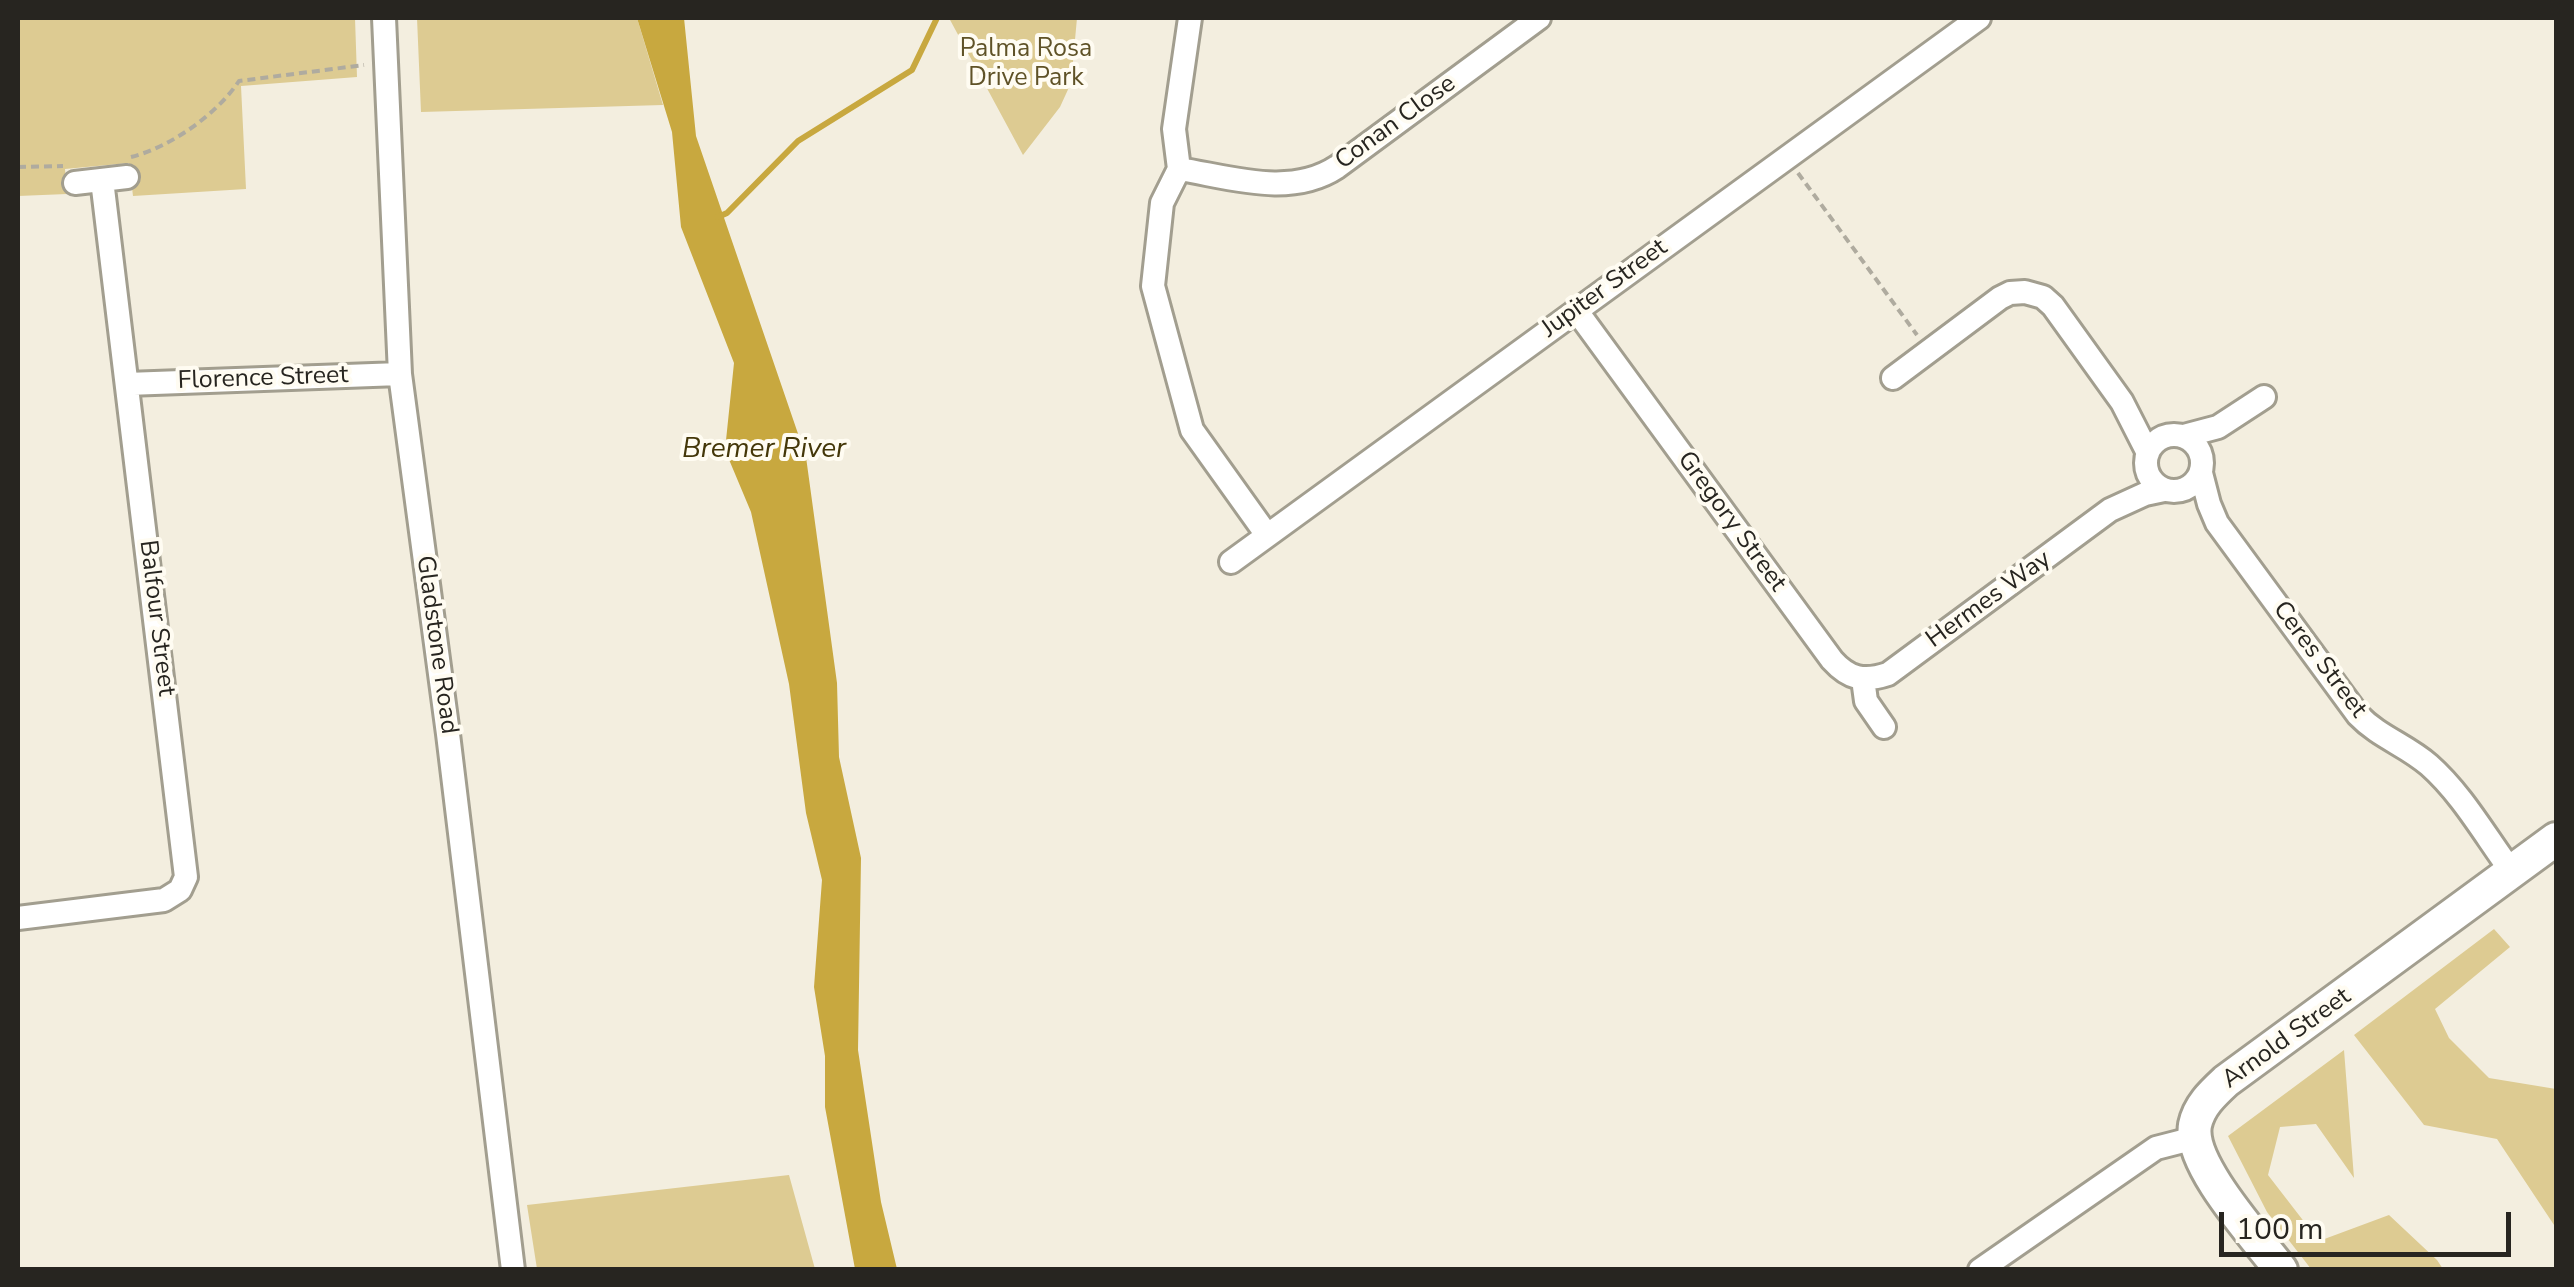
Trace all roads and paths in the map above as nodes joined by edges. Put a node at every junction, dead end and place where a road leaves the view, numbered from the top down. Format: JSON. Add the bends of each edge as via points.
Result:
{"nodes":[{"id":1,"x":384,"y":18,"type":"edge"},
{"id":2,"x":1190,"y":18,"type":"edge"},
{"id":3,"x":1539,"y":18,"type":"edge"},
{"id":4,"x":1979,"y":18,"type":"edge"},
{"id":5,"x":386,"y":63,"type":"junction"},
{"id":6,"x":1786,"y":156,"type":"junction"},
{"id":7,"x":18,"y":167,"type":"edge"},
{"id":8,"x":1178,"y":168,"type":"junction"},
{"id":9,"x":123,"y":169,"type":"joint"},
{"id":10,"x":73,"y":174,"type":"joint"},
{"id":11,"x":102,"y":180,"type":"junction"},
{"id":12,"x":1576,"y":310,"type":"junction"},
{"id":13,"x":1929,"y":350,"type":"junction"},
{"id":14,"x":400,"y":374,"type":"junction"},
{"id":15,"x":1894,"y":378,"type":"dead end"},
{"id":16,"x":127,"y":384,"type":"junction"},
{"id":17,"x":2264,"y":397,"type":"dead end"},
{"id":18,"x":2122,"y":402,"type":"junction"},
{"id":19,"x":2233,"y":418,"type":"junction"},
{"id":20,"x":2176,"y":436,"type":"junction"},
{"id":21,"x":2147,"y":457,"type":"junction"},
{"id":22,"x":2202,"y":468,"type":"junction"},
{"id":23,"x":2169,"y":490,"type":"junction"},
{"id":24,"x":2110,"y":510,"type":"junction"},
{"id":25,"x":2218,"y":523,"type":"junction"},
{"id":26,"x":1267,"y":535,"type":"junction"},
{"id":27,"x":1231,"y":562,"type":"dead end"},
{"id":28,"x":1863,"y":679,"type":"junction"},
{"id":29,"x":1884,"y":728,"type":"dead end"},
{"id":30,"x":2556,"y":839,"type":"edge"},
{"id":31,"x":2512,"y":872,"type":"junction"},
{"id":32,"x":18,"y":918,"type":"edge"},
{"id":33,"x":2194,"y":1138,"type":"junction"},
{"id":34,"x":513,"y":1270,"type":"edge"},
{"id":35,"x":1980,"y":1270,"type":"edge"},
{"id":36,"x":2280,"y":1270,"type":"edge"}],
"edges":[{"from":1,"to":5,"type":"street","name":"Gladstone Road"},
{"from":2,"to":8,"type":"street","via":[[1174,129]]},
{"from":3,"to":8,"type":"street","name":"Conan Close","via":[[1312,180],[1282,184]]},
{"from":4,"to":6,"type":"street","name":"Jupiter Street"},
{"from":5,"to":9,"type":"path","via":[[240,80],[230,95]]},
{"from":5,"to":14,"type":"street","name":"Gladstone Road"},
{"from":6,"to":12,"type":"street","name":"Jupiter Street"},
{"from":6,"to":13,"type":"path"},
{"from":7,"to":10,"type":"path"},
{"from":8,"to":26,"type":"street","via":[[1162,203],[1154,286],[1192,430]]},
{"from":9,"to":11,"type":"street"},
{"from":10,"to":11,"type":"street"},
{"from":11,"to":16,"type":"street","name":"Balfour Street"},
{"from":12,"to":26,"type":"street","name":"Jupiter Street"},
{"from":12,"to":28,"type":"street","name":"Gregory Street","via":[[1832,660],[1842,672]]},
{"from":13,"to":15,"type":"street"},
{"from":13,"to":18,"type":"street","via":[[2000,298],[2034,294],[2052,306]]},
{"from":14,"to":16,"type":"street","name":"Florence Street"},
{"from":14,"to":34,"type":"street","name":"Gladstone Road"},
{"from":16,"to":32,"type":"street","name":"Balfour Street","via":[[186,877],[164,900]]},
{"from":17,"to":19,"type":"street"},
{"from":18,"to":20,"type":"street"},
{"from":18,"to":21,"type":"street"},
{"from":19,"to":20,"type":"street"},
{"from":19,"to":22,"type":"street"},
{"from":20,"to":21,"type":"street","via":[[2158,439]]},
{"from":20,"to":22,"type":"street","via":[[2198,447]]},
{"from":21,"to":23,"type":"street","via":[[2150,478]]},
{"from":21,"to":24,"type":"street","name":"Hermes Way"},
{"from":22,"to":23,"type":"street","via":[[2190,486]]},
{"from":22,"to":25,"type":"street","name":"Ceres Street"},
{"from":23,"to":24,"type":"street","name":"Hermes Way"},
{"from":23,"to":25,"type":"street","name":"Ceres Street"},
{"from":24,"to":28,"type":"street","name":"Hermes Way","via":[[1888,674]]},
{"from":25,"to":31,"type":"street","name":"Ceres Street","via":[[2358,714],[2442,777]]},
{"from":26,"to":27,"type":"street","name":"Jupiter Street"},
{"from":28,"to":29,"type":"street","via":[[1866,701]]},
{"from":30,"to":31,"type":"main road","name":"Arnold Street"},
{"from":31,"to":33,"type":"main road","name":"Arnold Street","via":[[2226,1082],[2199,1112]]},
{"from":33,"to":35,"type":"street","via":[[2156,1148]]},
{"from":33,"to":36,"type":"main road","via":[[2205,1166]]}]}
